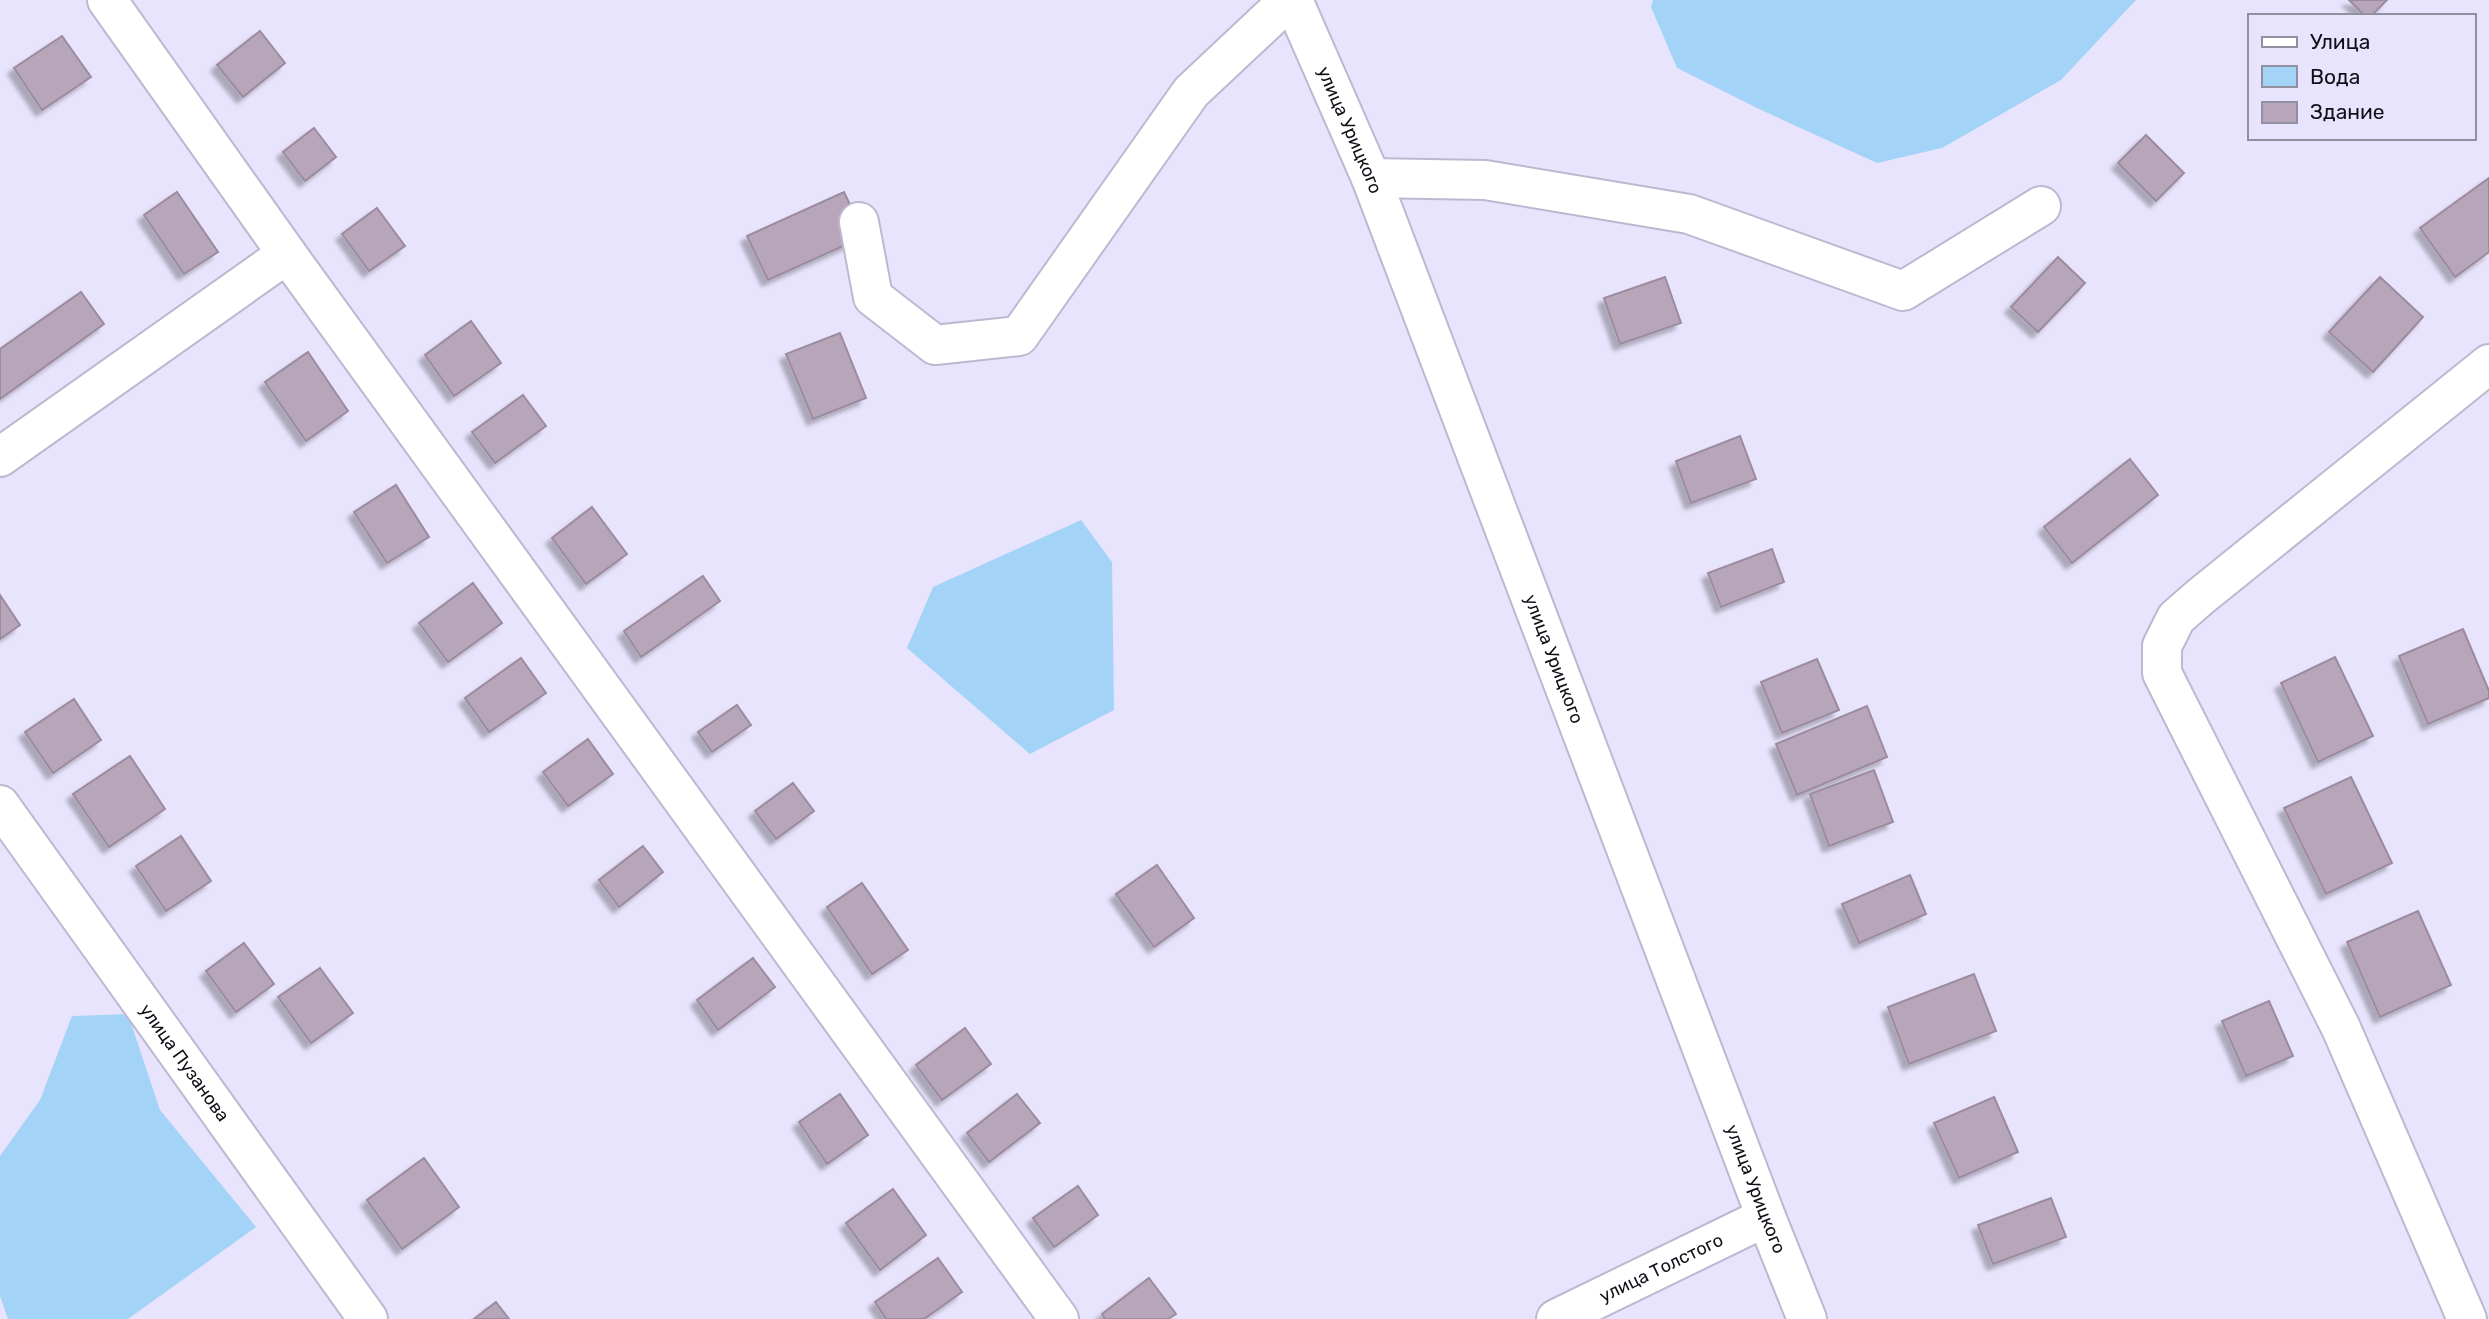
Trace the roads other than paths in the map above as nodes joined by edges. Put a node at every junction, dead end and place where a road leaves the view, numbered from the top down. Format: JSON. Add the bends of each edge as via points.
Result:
{"nodes":[{"id":1,"x":107,"y":0,"type":"edge"},
{"id":2,"x":1291,"y":0,"type":"edge"},
{"id":3,"x":1371,"y":178,"type":"junction"},
{"id":4,"x":2041,"y":206,"type":"dead end"},
{"id":5,"x":859,"y":222,"type":"dead end"},
{"id":6,"x":286,"y":254,"type":"junction"},
{"id":7,"x":2489,"y":364,"type":"edge"},
{"id":8,"x":0,"y":457,"type":"edge"},
{"id":9,"x":0,"y":805,"type":"edge"},
{"id":10,"x":1766,"y":1217,"type":"junction"},
{"id":11,"x":368,"y":1319,"type":"edge"},
{"id":12,"x":1059,"y":1319,"type":"edge"},
{"id":13,"x":1556,"y":1319,"type":"edge"},
{"id":14,"x":1807,"y":1319,"type":"edge"},
{"id":15,"x":2466,"y":1319,"type":"edge"}],
"edges":[{"from":1,"to":6,"type":"street"},
{"from":2,"to":3,"type":"street","name":"улица Урицкого"},
{"from":2,"to":5,"type":"street","via":[[1191,92],[1019,336],[935,345],[873,297]]},
{"from":3,"to":4,"type":"street","via":[[1485,180],[1689,214],[1903,291]]},
{"from":3,"to":10,"type":"street","name":"улица Урицкого"},
{"from":6,"to":8,"type":"street"},
{"from":6,"to":12,"type":"street"},
{"from":7,"to":15,"type":"street","via":[[2200,597],[2176,618],[2162,646],[2162,673],[2341,1028]]},
{"from":9,"to":11,"type":"street","name":"улица Пузанова"},
{"from":10,"to":13,"type":"street","name":"улица Толстого"},
{"from":10,"to":14,"type":"street","name":"улица Урицкого"}]}
